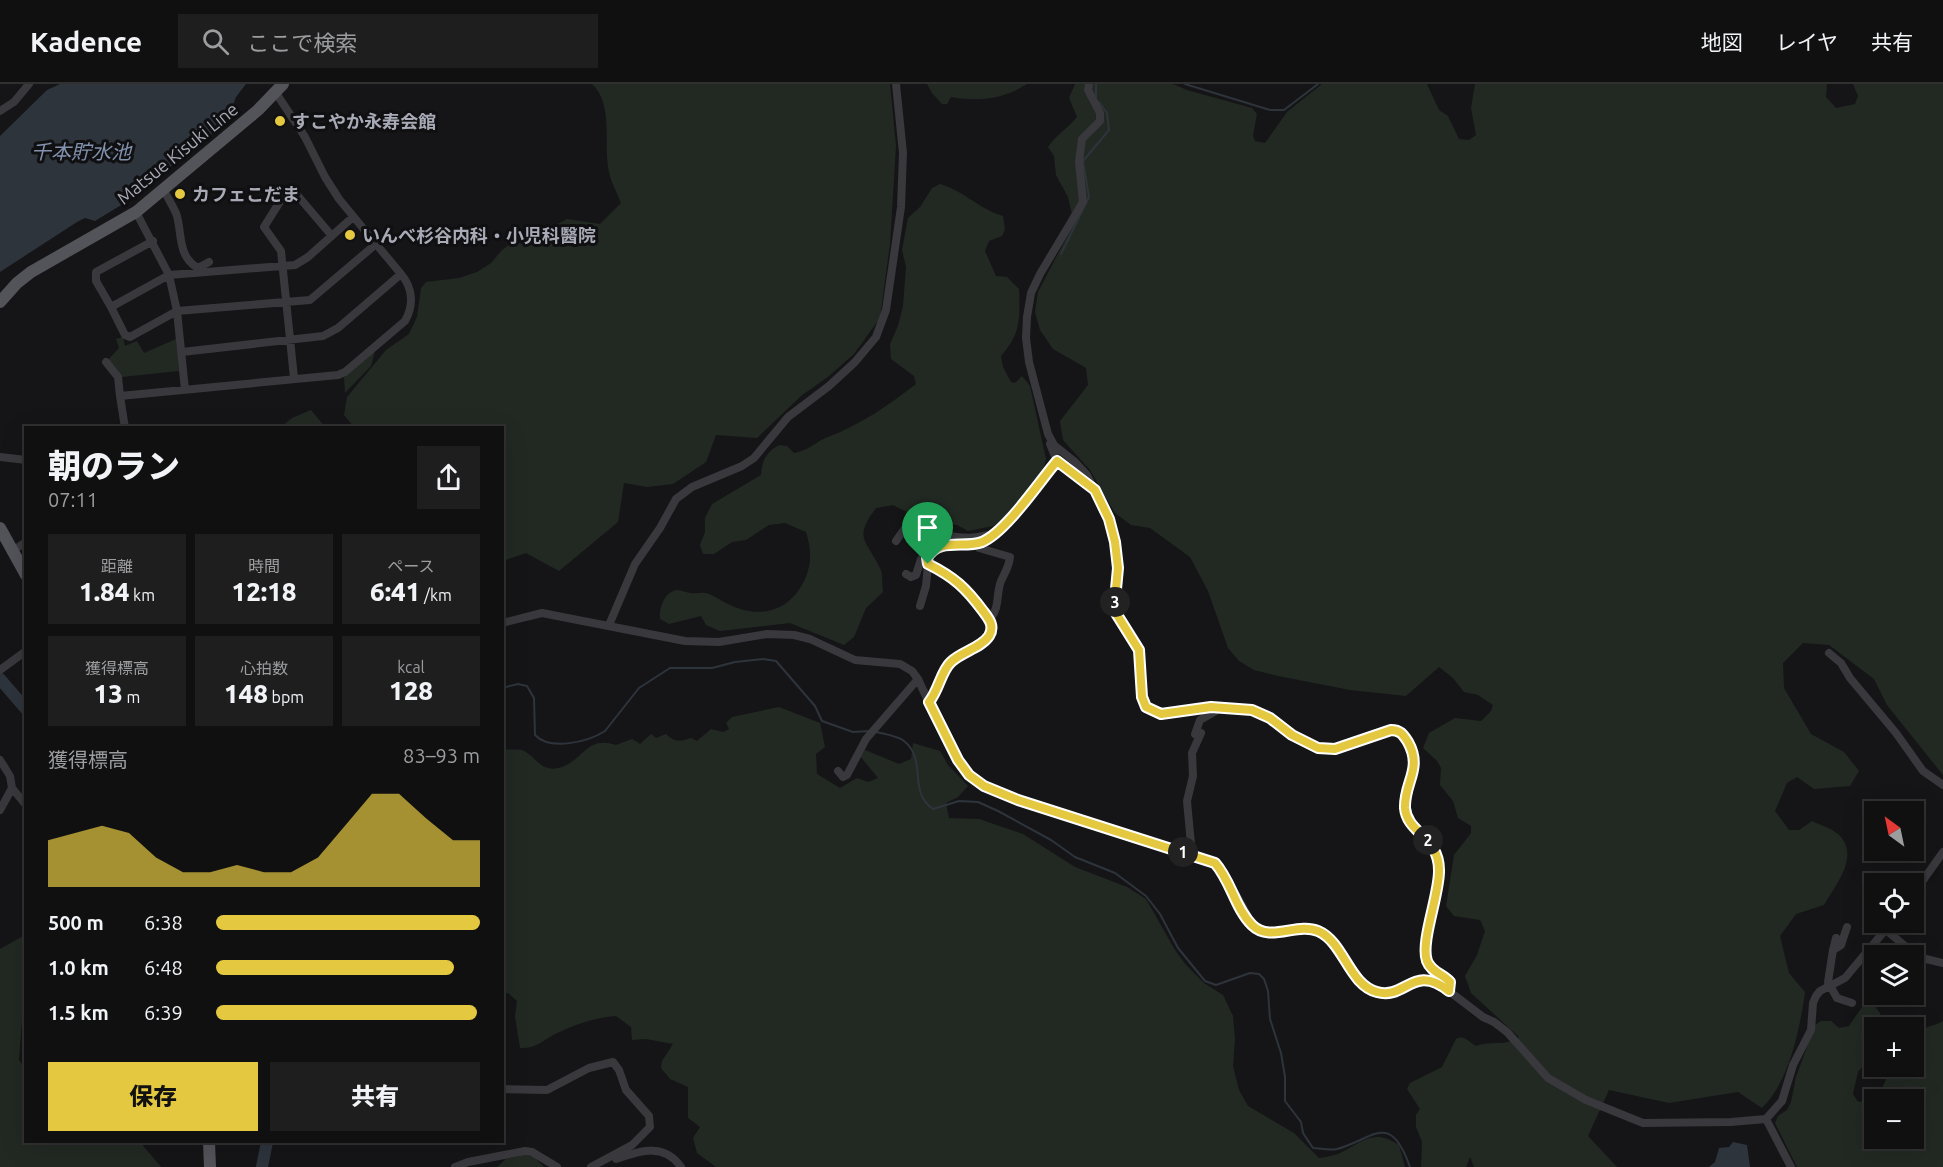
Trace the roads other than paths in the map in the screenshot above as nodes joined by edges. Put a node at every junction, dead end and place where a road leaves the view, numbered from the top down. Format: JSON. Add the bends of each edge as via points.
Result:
{"nodes":[{"id":1,"x":29,"y":84,"type":"edge"},
{"id":2,"x":896,"y":84,"type":"edge"},
{"id":3,"x":1089,"y":84,"type":"edge"},
{"id":4,"x":279,"y":88,"type":"edge"},
{"id":5,"x":0,"y":111,"type":"edge"},
{"id":6,"x":164,"y":190,"type":"junction"},
{"id":7,"x":136,"y":212,"type":"junction"},
{"id":8,"x":352,"y":217,"type":"junction"},
{"id":9,"x":332,"y":236,"type":"junction"},
{"id":10,"x":153,"y":241,"type":"junction"},
{"id":11,"x":376,"y":244,"type":"junction"},
{"id":12,"x":209,"y":262,"type":"dead end"},
{"id":13,"x":282,"y":267,"type":"junction"},
{"id":14,"x":401,"y":274,"type":"junction"},
{"id":15,"x":169,"y":275,"type":"junction"},
{"id":16,"x":0,"y":302,"type":"edge"},
{"id":17,"x":286,"y":303,"type":"junction"},
{"id":18,"x":111,"y":307,"type":"junction"},
{"id":19,"x":177,"y":311,"type":"junction"},
{"id":20,"x":290,"y":342,"type":"junction"},
{"id":21,"x":182,"y":352,"type":"junction"},
{"id":22,"x":106,"y":362,"type":"dead end"},
{"id":23,"x":294,"y":378,"type":"junction"},
{"id":24,"x":185,"y":390,"type":"junction"},
{"id":25,"x":120,"y":396,"type":"junction"},
{"id":26,"x":125,"y":426,"type":"edge"},
{"id":27,"x":1048,"y":434,"type":"junction"},
{"id":28,"x":0,"y":457,"type":"edge"},
{"id":29,"x":24,"y":460,"type":"edge"},
{"id":30,"x":1057,"y":461,"type":"junction"},
{"id":31,"x":1095,"y":490,"type":"junction"},
{"id":32,"x":0,"y":528,"type":"edge"},
{"id":33,"x":995,"y":533,"type":"junction"},
{"id":34,"x":896,"y":541,"type":"dead end"},
{"id":35,"x":24,"y":543,"type":"edge"},
{"id":36,"x":976,"y":544,"type":"junction"},
{"id":37,"x":934,"y":550,"type":"junction"},
{"id":38,"x":12,"y":551,"type":"junction"},
{"id":39,"x":928,"y":564,"type":"junction"},
{"id":40,"x":24,"y":572,"type":"edge"},
{"id":41,"x":906,"y":574,"type":"dead end"},
{"id":42,"x":920,"y":606,"type":"dead end"},
{"id":43,"x":990,"y":619,"type":"junction"},
{"id":44,"x":504,"y":622,"type":"edge"},
{"id":45,"x":609,"y":625,"type":"junction"},
{"id":46,"x":24,"y":652,"type":"edge"},
{"id":47,"x":1829,"y":653,"type":"dead end"},
{"id":48,"x":0,"y":670,"type":"edge"},
{"id":49,"x":918,"y":678,"type":"junction"},
{"id":50,"x":929,"y":702,"type":"junction"},
{"id":51,"x":1222,"y":707,"type":"junction"},
{"id":52,"x":0,"y":760,"type":"edge"},
{"id":53,"x":838,"y":771,"type":"dead end"},
{"id":54,"x":1943,"y":786,"type":"edge"},
{"id":55,"x":12,"y":788,"type":"junction"},
{"id":56,"x":24,"y":803,"type":"edge"},
{"id":57,"x":0,"y":810,"type":"edge"},
{"id":58,"x":1943,"y":852,"type":"edge"},
{"id":59,"x":1192,"y":855,"type":"junction"},
{"id":60,"x":1924,"y":879,"type":"edge"},
{"id":61,"x":1847,"y":927,"type":"dead end"},
{"id":62,"x":1883,"y":933,"type":"edge"},
{"id":63,"x":1890,"y":933,"type":"edge"},
{"id":64,"x":1836,"y":938,"type":"dead end"},
{"id":65,"x":1833,"y":951,"type":"junction"},
{"id":66,"x":1943,"y":963,"type":"edge"},
{"id":67,"x":1830,"y":986,"type":"junction"},
{"id":68,"x":1449,"y":991,"type":"junction"},
{"id":69,"x":1852,"y":1003,"type":"dead end"},
{"id":70,"x":504,"y":1089,"type":"edge"},
{"id":71,"x":1766,"y":1119,"type":"junction"},
{"id":72,"x":209,"y":1143,"type":"edge"},
{"id":73,"x":600,"y":1163,"type":"junction"},
{"id":74,"x":210,"y":1167,"type":"edge"},
{"id":75,"x":455,"y":1167,"type":"edge"},
{"id":76,"x":557,"y":1167,"type":"edge"},
{"id":77,"x":591,"y":1167,"type":"edge"},
{"id":78,"x":681,"y":1167,"type":"edge"},
{"id":79,"x":1791,"y":1167,"type":"edge"}],
"edges":[{"from":1,"to":5,"type":"street"},
{"from":2,"to":45,"type":"street","via":[[903,153],[901,207],[886,310],[876,337],[841,375],[788,417],[754,458],[699,483],[676,499],[635,564]]},
{"from":3,"to":27,"type":"street","via":[[1100,120],[1081,144],[1083,202],[1040,274],[1031,293],[1027,317],[1029,362]]},
{"from":4,"to":6,"type":"main road","name":"Matsue Kisuki Line"},
{"from":4,"to":8,"type":"street","via":[[325,177]]},
{"from":6,"to":7,"type":"main road","name":"Matsue Kisuki Line"},
{"from":6,"to":12,"type":"street","via":[[177,217],[186,255],[198,268]]},
{"from":7,"to":10,"type":"street"},
{"from":7,"to":16,"type":"main road","name":"Matsue Kisuki Line","via":[[31,272]]},
{"from":8,"to":9,"type":"street"},
{"from":8,"to":11,"type":"street"},
{"from":9,"to":13,"type":"street","via":[[302,261]]},
{"from":9,"to":13,"type":"street","via":[[292,189],[286,192],[264,227],[278,245]]},
{"from":10,"to":15,"type":"street"},
{"from":10,"to":18,"type":"street","via":[[96,272],[96,281]]},
{"from":11,"to":14,"type":"street"},
{"from":11,"to":17,"type":"street","via":[[314,298]]},
{"from":13,"to":15,"type":"street"},
{"from":13,"to":17,"type":"street"},
{"from":14,"to":20,"type":"street","via":[[331,333]]},
{"from":14,"to":23,"type":"street","via":[[410,284],[411,292],[405,321],[345,372]]},
{"from":15,"to":18,"type":"street"},
{"from":15,"to":19,"type":"street"},
{"from":17,"to":19,"type":"street"},
{"from":17,"to":20,"type":"street"},
{"from":18,"to":19,"type":"street","via":[[127,337]]},
{"from":19,"to":21,"type":"street"},
{"from":20,"to":21,"type":"street"},
{"from":20,"to":23,"type":"street"},
{"from":21,"to":24,"type":"street"},
{"from":22,"to":25,"type":"street","via":[[118,377]]},
{"from":23,"to":24,"type":"street"},
{"from":24,"to":25,"type":"street"},
{"from":25,"to":26,"type":"street"},
{"from":27,"to":30,"type":"street"},
{"from":27,"to":31,"type":"street","via":[[1054,445],[1087,475]]},
{"from":28,"to":29,"type":"street"},
{"from":30,"to":31,"type":"street"},
{"from":30,"to":33,"type":"street"},
{"from":31,"to":51,"type":"street","via":[[1109,519],[1117,552],[1114,610],[1139,650],[1146,707],[1161,714]]},
{"from":32,"to":38,"type":"main road"},
{"from":33,"to":34,"type":"street","via":[[970,537],[937,533],[918,525],[905,528]]},
{"from":33,"to":36,"type":"street"},
{"from":35,"to":38,"type":"street"},
{"from":36,"to":37,"type":"street"},
{"from":36,"to":43,"type":"street","via":[[1010,557]]},
{"from":37,"to":39,"type":"street","via":[[927,558]]},
{"from":37,"to":41,"type":"street","via":[[921,559],[916,575]]},
{"from":38,"to":40,"type":"main road"},
{"from":39,"to":42,"type":"street"},
{"from":39,"to":43,"type":"street","via":[[963,585]]},
{"from":43,"to":50,"type":"street","via":[[988,636],[951,662]]},
{"from":44,"to":45,"type":"street","via":[[542,613]]},
{"from":45,"to":49,"type":"street","via":[[705,643],[767,634],[794,635],[855,660],[900,664]]},
{"from":46,"to":48,"type":"street"},
{"from":47,"to":54,"type":"street","via":[[1869,698],[1923,771]]},
{"from":49,"to":50,"type":"street"},
{"from":49,"to":53,"type":"street","via":[[859,749],[847,775],[843,777]]},
{"from":50,"to":59,"type":"street","via":[[958,760],[984,786]]},
{"from":51,"to":59,"type":"street","via":[[1200,720],[1195,734],[1201,733],[1192,753],[1193,776],[1187,801]]},
{"from":51,"to":68,"type":"street","via":[[1262,713],[1292,735],[1325,750],[1391,730],[1403,735],[1415,759],[1405,799],[1406,813],[1439,861],[1426,957],[1431,968],[1450,982]]},
{"from":52,"to":55,"type":"street"},
{"from":55,"to":56,"type":"street"},
{"from":55,"to":57,"type":"street"},
{"from":58,"to":60,"type":"street"},
{"from":59,"to":68,"type":"street","via":[[1215,863],[1254,927],[1265,933],[1303,928],[1320,932],[1370,990],[1387,993],[1424,979]]},
{"from":61,"to":65,"type":"street","via":[[1841,945]]},
{"from":62,"to":67,"type":"street","via":[[1845,978]]},
{"from":63,"to":66,"type":"street","via":[[1918,957]]},
{"from":64,"to":65,"type":"street"},
{"from":65,"to":67,"type":"street"},
{"from":67,"to":69,"type":"street","via":[[1837,998]]},
{"from":67,"to":71,"type":"street","via":[[1816,996],[1810,1030],[1793,1065],[1784,1097]]},
{"from":68,"to":71,"type":"street","via":[[1507,1032],[1548,1078],[1613,1112],[1642,1123]]},
{"from":70,"to":73,"type":"street","via":[[546,1090],[589,1068],[613,1062],[626,1090],[651,1121],[641,1138]]},
{"from":71,"to":79,"type":"street"},
{"from":72,"to":74,"type":"main road"},
{"from":73,"to":77,"type":"street"},
{"from":73,"to":78,"type":"street","via":[[650,1150],[668,1154]]},
{"from":75,"to":76,"type":"street","via":[[525,1151]]}]}
